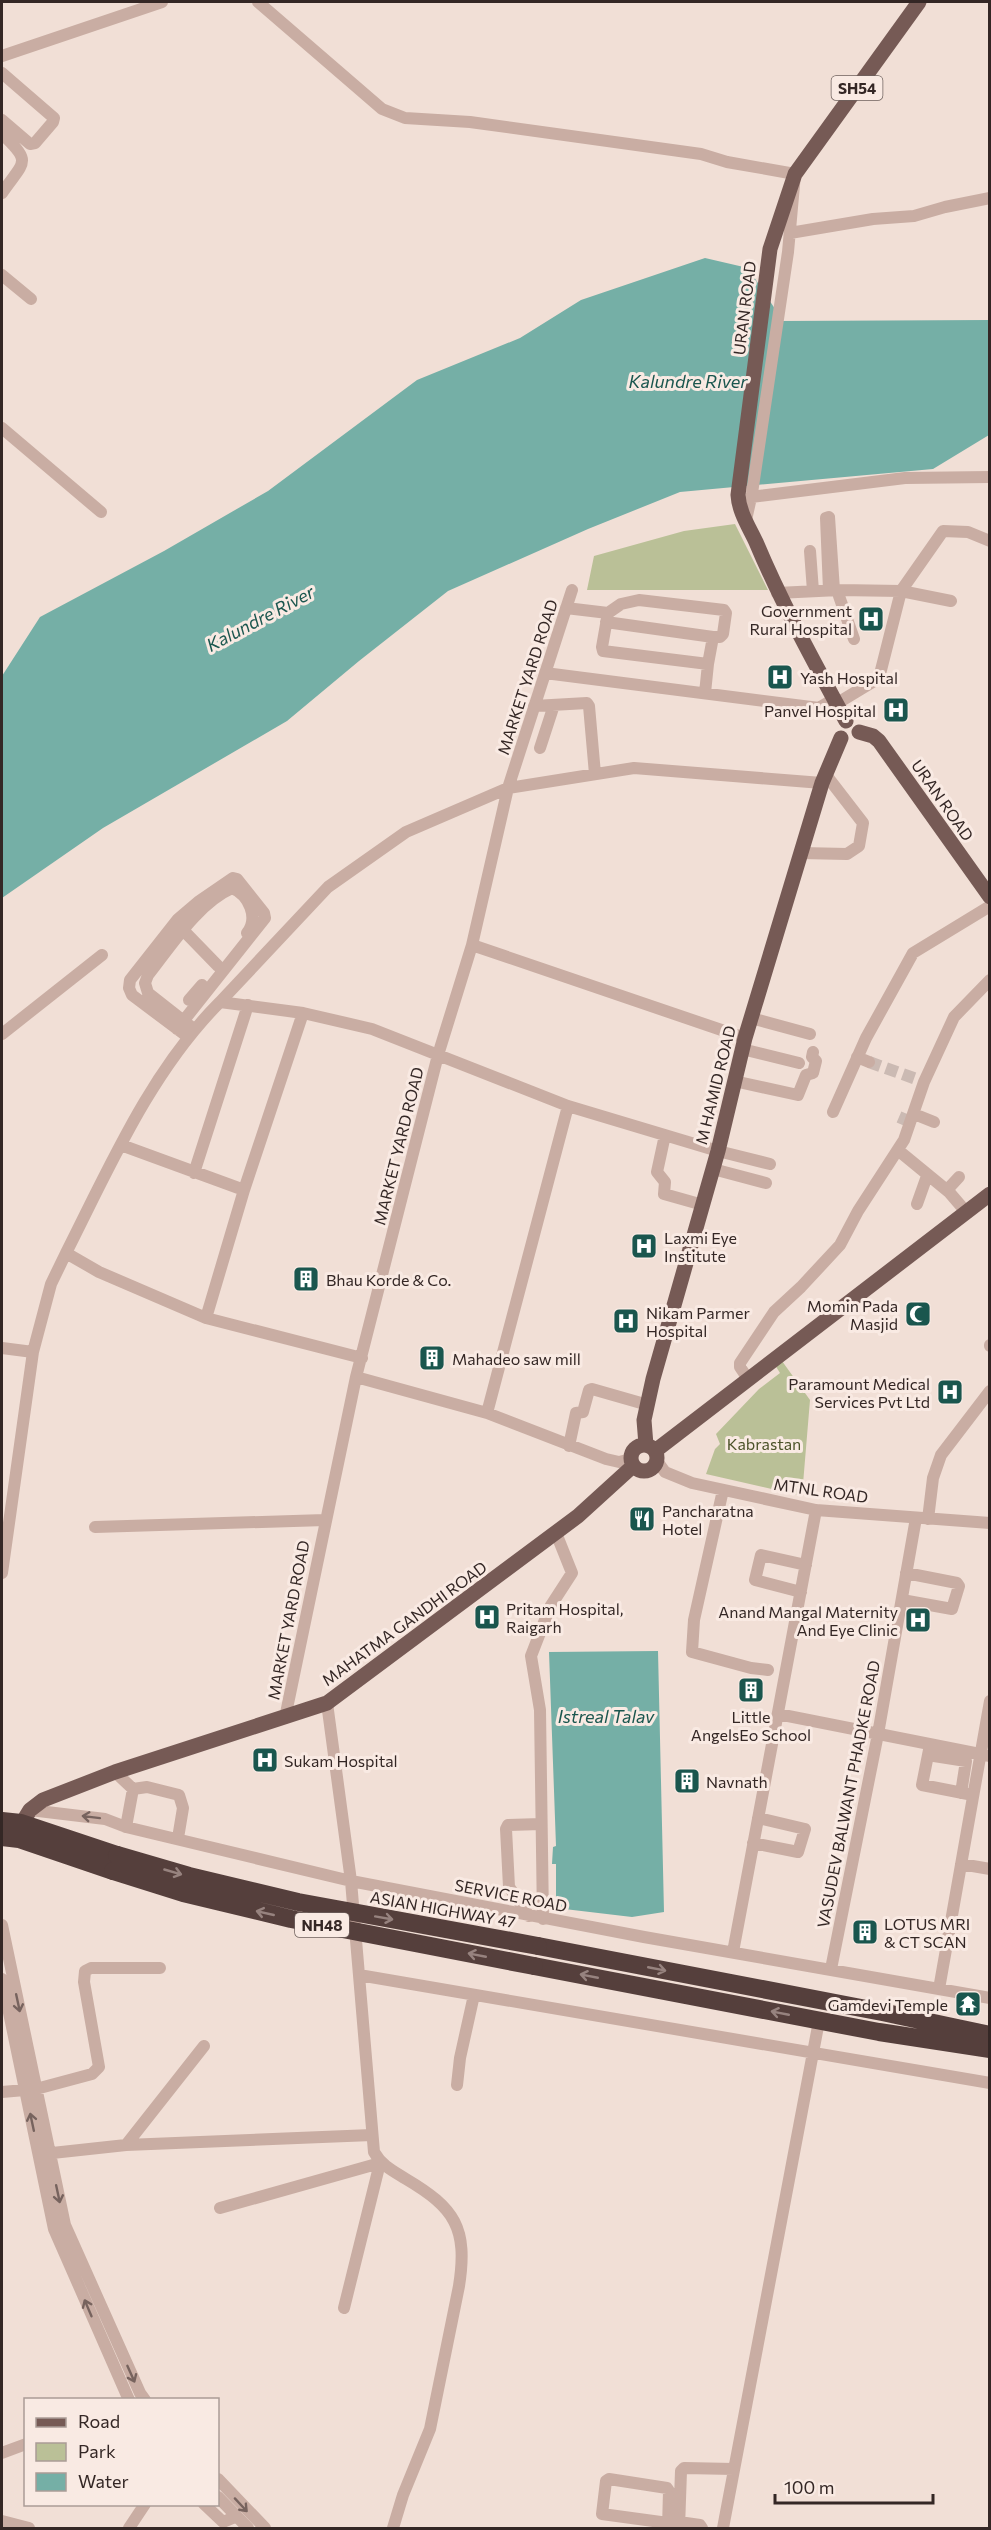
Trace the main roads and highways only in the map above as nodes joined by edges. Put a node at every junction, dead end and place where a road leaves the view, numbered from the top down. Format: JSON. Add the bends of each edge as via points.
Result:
{"nodes":[{"id":1,"x":919,"y":2,"type":"edge"},
{"id":2,"x":846,"y":721,"type":"junction"},
{"id":3,"x":859,"y":732,"type":"junction"},
{"id":4,"x":841,"y":738,"type":"junction"},
{"id":5,"x":990,"y":897,"type":"edge"},
{"id":6,"x":990,"y":1194,"type":"edge"},
{"id":7,"x":653,"y":1452,"type":"junction"},
{"id":8,"x":632,"y":1462,"type":"junction"},
{"id":9,"x":2,"y":1821,"type":"edge"},
{"id":10,"x":16,"y":1827,"type":"edge"},
{"id":11,"x":115,"y":1863,"type":"junction"},
{"id":12,"x":882,"y":2012,"type":"junction"},
{"id":13,"x":990,"y":2024,"type":"edge"},
{"id":14,"x":879,"y":2032,"type":"junction"},
{"id":15,"x":932,"y":2032,"type":"junction"},
{"id":16,"x":990,"y":2036,"type":"edge"},
{"id":17,"x":990,"y":2049,"type":"edge"},
{"id":18,"x":990,"y":2060,"type":"edge"}],
"edges":[{"from":1,"to":2,"type":"main road","name":"URAN ROAD","number":"SH54","via":[[795,174],[770,249],[747,495],[738,508],[777,593]]},
{"from":2,"to":3,"type":"main road","name":"URAN ROAD","number":"SH54","via":[[857,724]]},
{"from":2,"to":4,"type":"main road","via":[[840,726]]},
{"from":3,"to":4,"type":"main road","via":[[852,741]]},
{"from":3,"to":5,"type":"main road","name":"URAN ROAD","via":[[879,741]]},
{"from":4,"to":7,"type":"main road","name":"M HAMID ROAD","via":[[824,779],[743,1043],[644,1420]]},
{"from":6,"to":7,"type":"main road"},
{"from":7,"to":8,"type":"main road","name":"MAHATMA GANDHI ROAD","via":[[635,1448]]},
{"from":7,"to":8,"type":"main road","via":[[652,1468],[644,1471]]},
{"from":8,"to":10,"type":"main road","name":"MAHATMA GANDHI ROAD","via":[[579,1516],[327,1703],[115,1772],[44,1800]]},
{"from":9,"to":10,"type":"highway","name":"ASIAN HIGHWAY 47","number":"NH48"},
{"from":10,"to":11,"type":"highway","name":"ASIAN HIGHWAY 47","number":"NH48"},
{"from":11,"to":12,"type":"highway","name":"ASIAN HIGHWAY 47","number":"NH48","one_way":true,"bridge":true,"via":[[298,1902]]},
{"from":14,"to":11,"type":"highway","name":"ASIAN HIGHWAY 47","number":"NH48","one_way":true,"bridge":true,"via":[[291,1919],[194,1895]]},
{"from":12,"to":13,"type":"highway","via":[[935,2014]]},
{"from":12,"to":15,"type":"highway","number":"NH48"},
{"from":14,"to":15,"type":"highway","number":"NH48"},
{"from":14,"to":18,"type":"highway","via":[[929,2050]]},
{"from":15,"to":16,"type":"highway","number":"NH48"},
{"from":15,"to":17,"type":"highway","number":"NH48"}]}
